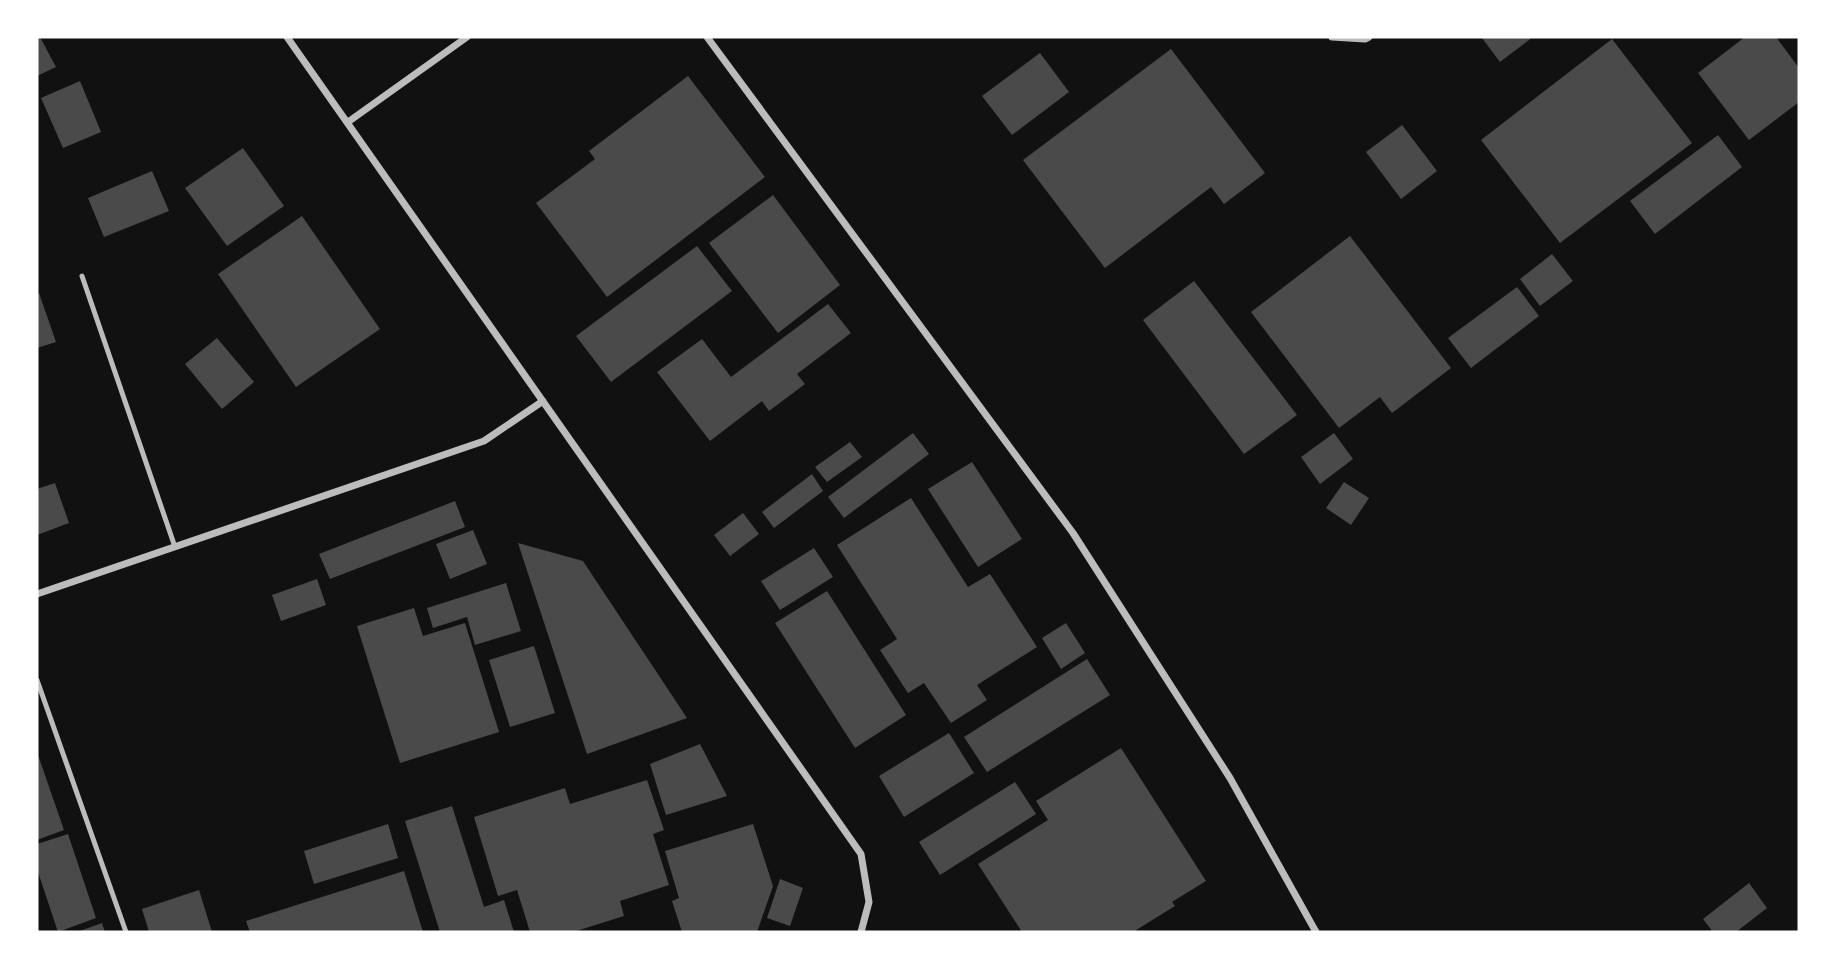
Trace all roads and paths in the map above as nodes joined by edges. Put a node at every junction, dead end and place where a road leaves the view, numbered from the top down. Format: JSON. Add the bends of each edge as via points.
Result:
{"nodes":[{"id":1,"x":288,"y":37,"type":"edge"},
{"id":2,"x":467,"y":37,"type":"edge"},
{"id":3,"x":707,"y":37,"type":"edge"},
{"id":4,"x":1332,"y":37,"type":"edge"},
{"id":5,"x":1369,"y":37,"type":"edge"},
{"id":6,"x":348,"y":122,"type":"junction"},
{"id":7,"x":82,"y":276,"type":"dead end"},
{"id":8,"x":543,"y":401,"type":"junction"},
{"id":9,"x":175,"y":547,"type":"junction"},
{"id":10,"x":37,"y":594,"type":"edge"},
{"id":11,"x":37,"y":680,"type":"edge"},
{"id":12,"x":126,"y":932,"type":"edge"},
{"id":13,"x":861,"y":932,"type":"edge"},
{"id":14,"x":1316,"y":932,"type":"edge"}],
"edges":[{"from":1,"to":6,"type":"street"},
{"from":2,"to":6,"type":"street"},
{"from":3,"to":14,"type":"street","via":[[1073,533],[1230,778]]},
{"from":4,"to":5,"type":"street"},
{"from":6,"to":8,"type":"street"},
{"from":7,"to":9,"type":"lane"},
{"from":8,"to":9,"type":"street","via":[[484,440]]},
{"from":8,"to":13,"type":"street","via":[[861,854],[869,902]]},
{"from":9,"to":10,"type":"street"},
{"from":11,"to":12,"type":"lane"}]}
